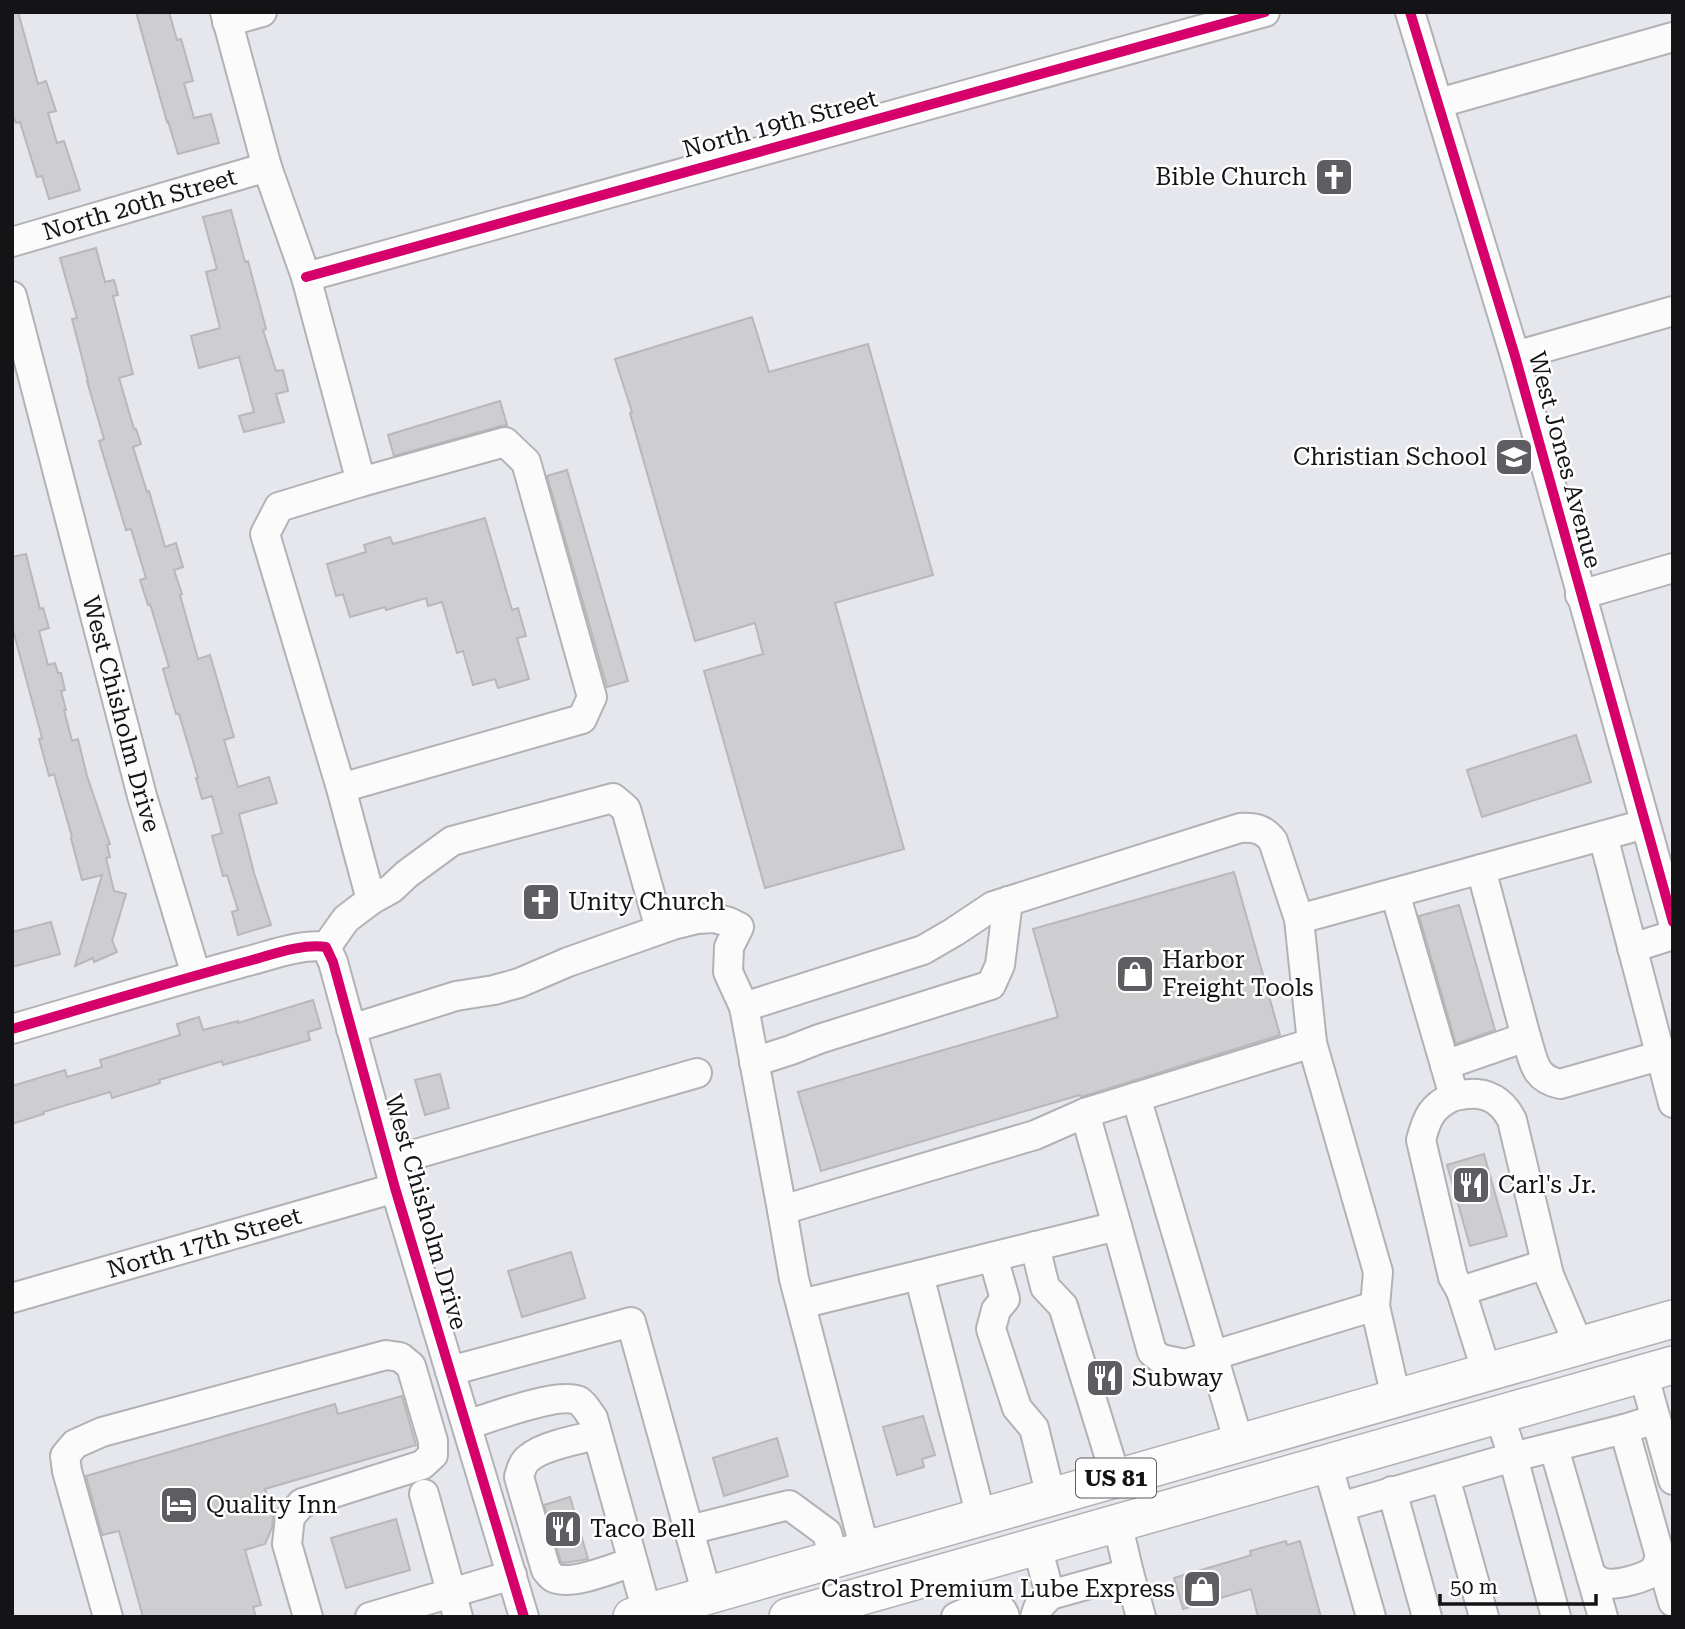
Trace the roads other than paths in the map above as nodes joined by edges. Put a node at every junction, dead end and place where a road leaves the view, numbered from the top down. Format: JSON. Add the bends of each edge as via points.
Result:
{"nodes":[{"id":1,"x":262,"y":12,"type":"edge"},
{"id":2,"x":1265,"y":12,"type":"edge"},
{"id":3,"x":1410,"y":12,"type":"edge"},
{"id":4,"x":226,"y":17,"type":"edge"},
{"id":5,"x":1673,"y":37,"type":"edge"},
{"id":6,"x":1439,"y":103,"type":"junction"},
{"id":7,"x":267,"y":167,"type":"junction"},
{"id":8,"x":12,"y":242,"type":"edge"},
{"id":9,"x":306,"y":277,"type":"junction"},
{"id":10,"x":12,"y":296,"type":"edge"},
{"id":11,"x":1673,"y":311,"type":"edge"},
{"id":12,"x":1515,"y":356,"type":"junction"},
{"id":13,"x":361,"y":482,"type":"junction"},
{"id":14,"x":1673,"y":568,"type":"edge"},
{"id":15,"x":1580,"y":595,"type":"junction"},
{"id":16,"x":341,"y":788,"type":"junction"},
{"id":17,"x":1645,"y":824,"type":"junction"},
{"id":18,"x":1603,"y":836,"type":"junction"},
{"id":19,"x":1481,"y":869,"type":"junction"},
{"id":20,"x":1395,"y":893,"type":"junction"},
{"id":21,"x":371,"y":900,"type":"junction"},
{"id":22,"x":1008,"y":901,"type":"junction"},
{"id":23,"x":1299,"y":919,"type":"junction"},
{"id":24,"x":1673,"y":922,"type":"edge"},
{"id":25,"x":660,"y":929,"type":"junction"},
{"id":26,"x":1673,"y":935,"type":"edge"},
{"id":27,"x":326,"y":947,"type":"junction"},
{"id":28,"x":1632,"y":948,"type":"junction"},
{"id":29,"x":196,"y":975,"type":"junction"},
{"id":30,"x":744,"y":1007,"type":"junction"},
{"id":31,"x":12,"y":1029,"type":"edge"},
{"id":32,"x":351,"y":1029,"type":"junction"},
{"id":33,"x":1526,"y":1037,"type":"junction"},
{"id":34,"x":1312,"y":1043,"type":"junction"},
{"id":35,"x":1667,"y":1054,"type":"edge"},
{"id":36,"x":754,"y":1062,"type":"junction"},
{"id":37,"x":1445,"y":1065,"type":"junction"},
{"id":38,"x":697,"y":1073,"type":"dead end"},
{"id":39,"x":1454,"y":1096,"type":"junction"},
{"id":40,"x":1136,"y":1097,"type":"junction"},
{"id":41,"x":1673,"y":1102,"type":"edge"},
{"id":42,"x":1085,"y":1114,"type":"junction"},
{"id":43,"x":392,"y":1175,"type":"junction"},
{"id":44,"x":782,"y":1210,"type":"junction"},
{"id":45,"x":1117,"y":1226,"type":"junction"},
{"id":46,"x":1035,"y":1246,"type":"junction"},
{"id":47,"x":993,"y":1257,"type":"junction"},
{"id":48,"x":1546,"y":1264,"type":"junction"},
{"id":49,"x":919,"y":1275,"type":"junction"},
{"id":50,"x":1045,"y":1287,"type":"junction"},
{"id":51,"x":1461,"y":1291,"type":"junction"},
{"id":52,"x":12,"y":1298,"type":"edge"},
{"id":53,"x":1005,"y":1299,"type":"junction"},
{"id":54,"x":801,"y":1304,"type":"junction"},
{"id":55,"x":1375,"y":1306,"type":"junction"},
{"id":56,"x":1673,"y":1319,"type":"edge"},
{"id":57,"x":1578,"y":1346,"type":"junction"},
{"id":58,"x":1213,"y":1357,"type":"junction"},
{"id":59,"x":1658,"y":1369,"type":"edge"},
{"id":60,"x":450,"y":1371,"type":"junction"},
{"id":61,"x":1487,"y":1373,"type":"junction"},
{"id":62,"x":1396,"y":1398,"type":"junction"},
{"id":63,"x":1499,"y":1414,"type":"junction"},
{"id":64,"x":467,"y":1425,"type":"junction"},
{"id":65,"x":1662,"y":1426,"type":"edge"},
{"id":66,"x":1624,"y":1429,"type":"junction"},
{"id":67,"x":597,"y":1434,"type":"junction"},
{"id":68,"x":1239,"y":1443,"type":"junction"},
{"id":69,"x":1554,"y":1448,"type":"junction"},
{"id":70,"x":1513,"y":1457,"type":"junction"},
{"id":71,"x":1327,"y":1463,"type":"junction"},
{"id":72,"x":1445,"y":1477,"type":"junction"},
{"id":73,"x":1116,"y":1478,"type":"junction"},
{"id":74,"x":1673,"y":1480,"type":"edge"},
{"id":75,"x":1392,"y":1491,"type":"junction"},
{"id":76,"x":424,"y":1494,"type":"dead end"},
{"id":77,"x":1051,"y":1497,"type":"junction"},
{"id":78,"x":1340,"y":1507,"type":"junction"},
{"id":79,"x":981,"y":1517,"type":"junction"},
{"id":80,"x":1117,"y":1522,"type":"junction"},
{"id":81,"x":689,"y":1530,"type":"junction"},
{"id":82,"x":1037,"y":1546,"type":"junction"},
{"id":83,"x":850,"y":1554,"type":"junction"},
{"id":84,"x":1660,"y":1555,"type":"junction"},
{"id":85,"x":632,"y":1562,"type":"junction"},
{"id":86,"x":1129,"y":1573,"type":"junction"},
{"id":87,"x":512,"y":1575,"type":"junction"},
{"id":88,"x":1591,"y":1575,"type":"junction"},
{"id":89,"x":1670,"y":1593,"type":"edge"},
{"id":90,"x":707,"y":1595,"type":"junction"},
{"id":91,"x":455,"y":1605,"type":"edge"},
{"id":92,"x":874,"y":1605,"type":"edge"},
{"id":93,"x":1043,"y":1606,"type":"edge"},
{"id":94,"x":1601,"y":1610,"type":"edge"},
{"id":95,"x":639,"y":1615,"type":"edge"},
{"id":96,"x":810,"y":1615,"type":"edge"},
{"id":97,"x":108,"y":1617,"type":"edge"},
{"id":98,"x":308,"y":1617,"type":"edge"},
{"id":99,"x":370,"y":1617,"type":"edge"},
{"id":100,"x":524,"y":1617,"type":"edge"},
{"id":101,"x":956,"y":1617,"type":"edge"},
{"id":102,"x":1005,"y":1617,"type":"edge"},
{"id":103,"x":1141,"y":1617,"type":"edge"},
{"id":104,"x":1371,"y":1617,"type":"edge"},
{"id":105,"x":1427,"y":1617,"type":"edge"},
{"id":106,"x":1484,"y":1617,"type":"edge"},
{"id":107,"x":1556,"y":1617,"type":"edge"}],
"edges":[{"from":1,"to":4,"type":"street"},
{"from":2,"to":9,"type":"street","name":"North 19th Street"},
{"from":3,"to":6,"type":"street","name":"West Jones Avenue"},
{"from":4,"to":7,"type":"street"},
{"from":5,"to":6,"type":"street"},
{"from":6,"to":12,"type":"street","name":"West Jones Avenue"},
{"from":7,"to":8,"type":"street","name":"North 20th Street"},
{"from":7,"to":9,"type":"street"},
{"from":9,"to":13,"type":"street"},
{"from":10,"to":29,"type":"street","name":"West Chisholm Drive","via":[[142,796]]},
{"from":11,"to":12,"type":"street"},
{"from":12,"to":15,"type":"street","name":"West Jones Avenue"},
{"from":13,"to":16,"type":"street","via":[[279,507],[265,534]]},
{"from":13,"to":16,"type":"street","via":[[505,442],[519,455],[526,462],[592,697],[582,719]]},
{"from":14,"to":15,"type":"street"},
{"from":15,"to":17,"type":"street","name":"West Jones Avenue"},
{"from":16,"to":21,"type":"street"},
{"from":17,"to":18,"type":"street"},
{"from":17,"to":24,"type":"street","name":"West Jones Avenue"},
{"from":18,"to":19,"type":"street"},
{"from":18,"to":28,"type":"street"},
{"from":19,"to":20,"type":"street"},
{"from":19,"to":33,"type":"street"},
{"from":20,"to":23,"type":"street"},
{"from":20,"to":37,"type":"street"},
{"from":21,"to":25,"type":"street","via":[[391,890],[452,841],[613,798],[626,809]]},
{"from":21,"to":27,"type":"street","via":[[346,919]]},
{"from":22,"to":23,"type":"street","via":[[1250,827],[1266,832],[1273,841]]},
{"from":22,"to":30,"type":"street","via":[[923,950]]},
{"from":22,"to":36,"type":"street","via":[[999,965],[991,985]]},
{"from":23,"to":34,"type":"street"},
{"from":25,"to":30,"type":"street","via":[[714,918],[739,927],[729,947],[729,972]]},
{"from":25,"to":32,"type":"street","via":[[519,983],[456,996]]},
{"from":26,"to":28,"type":"street"},
{"from":27,"to":29,"type":"street","via":[[299,948]]},
{"from":27,"to":32,"type":"street","name":"West Chisholm Drive"},
{"from":28,"to":35,"type":"street"},
{"from":29,"to":31,"type":"street"},
{"from":30,"to":36,"type":"street"},
{"from":32,"to":43,"type":"street","name":"West Chisholm Drive"},
{"from":33,"to":35,"type":"street","via":[[1537,1072],[1560,1084]]},
{"from":33,"to":37,"type":"street"},
{"from":34,"to":40,"type":"street"},
{"from":34,"to":55,"type":"street","via":[[1378,1272]]},
{"from":35,"to":41,"type":"street"},
{"from":36,"to":44,"type":"street"},
{"from":37,"to":39,"type":"street"},
{"from":38,"to":43,"type":"street","name":"North 17th Street"},
{"from":39,"to":48,"type":"street","via":[[1477,1094],[1506,1108]]},
{"from":39,"to":51,"type":"street","via":[[1441,1102],[1427,1118],[1421,1140],[1453,1278]]},
{"from":40,"to":42,"type":"street"},
{"from":40,"to":58,"type":"street"},
{"from":42,"to":44,"type":"street","via":[[1035,1135]]},
{"from":42,"to":45,"type":"street"},
{"from":43,"to":52,"type":"street","name":"North 17th Street"},
{"from":43,"to":60,"type":"street","name":"West Chisholm Drive"},
{"from":44,"to":54,"type":"street"},
{"from":45,"to":46,"type":"street"},
{"from":45,"to":58,"type":"street","via":[[1152,1352],[1161,1359],[1185,1364]]},
{"from":46,"to":47,"type":"street"},
{"from":46,"to":50,"type":"street"},
{"from":47,"to":49,"type":"street"},
{"from":47,"to":53,"type":"street"},
{"from":48,"to":51,"type":"street"},
{"from":48,"to":57,"type":"street"},
{"from":49,"to":54,"type":"street"},
{"from":49,"to":79,"type":"street"},
{"from":50,"to":53,"type":"street"},
{"from":50,"to":73,"type":"street","via":[[1063,1306]]},
{"from":51,"to":61,"type":"street"},
{"from":53,"to":77,"type":"street","via":[[996,1310],[991,1329],[1017,1408],[1034,1428]]},
{"from":54,"to":83,"type":"street"},
{"from":55,"to":58,"type":"street"},
{"from":55,"to":62,"type":"street"},
{"from":56,"to":57,"type":"main road","number":"US 81"},
{"from":57,"to":61,"type":"main road","number":"US 81"},
{"from":58,"to":68,"type":"street"},
{"from":59,"to":63,"type":"main road","number":"US 81"},
{"from":59,"to":65,"type":"street"},
{"from":60,"to":64,"type":"street","name":"West Chisholm Drive"},
{"from":60,"to":81,"type":"street","via":[[631,1322]]},
{"from":61,"to":62,"type":"main road","number":"US 81"},
{"from":61,"to":63,"type":"main road"},
{"from":62,"to":68,"type":"main road","number":"US 81"},
{"from":63,"to":70,"type":"street"},
{"from":63,"to":71,"type":"main road","number":"US 81"},
{"from":64,"to":67,"type":"street","via":[[567,1399],[586,1407]]},
{"from":64,"to":87,"type":"street","name":"West Chisholm Drive"},
{"from":65,"to":66,"type":"street"},
{"from":65,"to":74,"type":"street"},
{"from":66,"to":69,"type":"street"},
{"from":66,"to":84,"type":"street"},
{"from":67,"to":85,"type":"street"},
{"from":67,"to":85,"type":"street","via":[[533,1455],[526,1459],[519,1477],[546,1570],[552,1577],[574,1579]]},
{"from":68,"to":73,"type":"main road","number":"US 81"},
{"from":69,"to":70,"type":"street"},
{"from":69,"to":88,"type":"street"},
{"from":70,"to":72,"type":"street"},
{"from":70,"to":107,"type":"street"},
{"from":71,"to":78,"type":"street"},
{"from":71,"to":80,"type":"main road","number":"US 81"},
{"from":72,"to":75,"type":"street"},
{"from":72,"to":106,"type":"street"},
{"from":73,"to":77,"type":"main road","number":"US 81"},
{"from":75,"to":78,"type":"street"},
{"from":75,"to":105,"type":"street"},
{"from":76,"to":91,"type":"street"},
{"from":77,"to":79,"type":"main road","number":"US 81"},
{"from":78,"to":104,"type":"street"},
{"from":79,"to":83,"type":"main road","number":"US 81"},
{"from":80,"to":82,"type":"main road","number":"US 81"},
{"from":80,"to":86,"type":"street"},
{"from":81,"to":83,"type":"street","via":[[789,1505]]},
{"from":81,"to":90,"type":"street"},
{"from":82,"to":92,"type":"main road","number":"US 81"},
{"from":82,"to":93,"type":"street"},
{"from":83,"to":90,"type":"main road","number":"US 81"},
{"from":84,"to":88,"type":"street","via":[[1651,1574],[1639,1578],[1608,1584]]},
{"from":84,"to":89,"type":"street"},
{"from":85,"to":95,"type":"street"},
{"from":86,"to":93,"type":"street"},
{"from":86,"to":103,"type":"street"},
{"from":87,"to":91,"type":"street"},
{"from":87,"to":100,"type":"street","name":"West Chisholm Drive"},
{"from":88,"to":94,"type":"street"},
{"from":89,"to":94,"type":"street"},
{"from":90,"to":95,"type":"main road","number":"US 81"},
{"from":91,"to":99,"type":"street"},
{"from":92,"to":96,"type":"main road","number":"US 81"},
{"from":97,"to":98,"type":"street","via":[[67,1471],[65,1456],[75,1444],[102,1432],[386,1355],[400,1357],[411,1366],[433,1455],[422,1465],[302,1503],[290,1517],[287,1544]]},
{"from":101,"to":102,"type":"street","via":[[990,1604],[998,1605]]}]}
